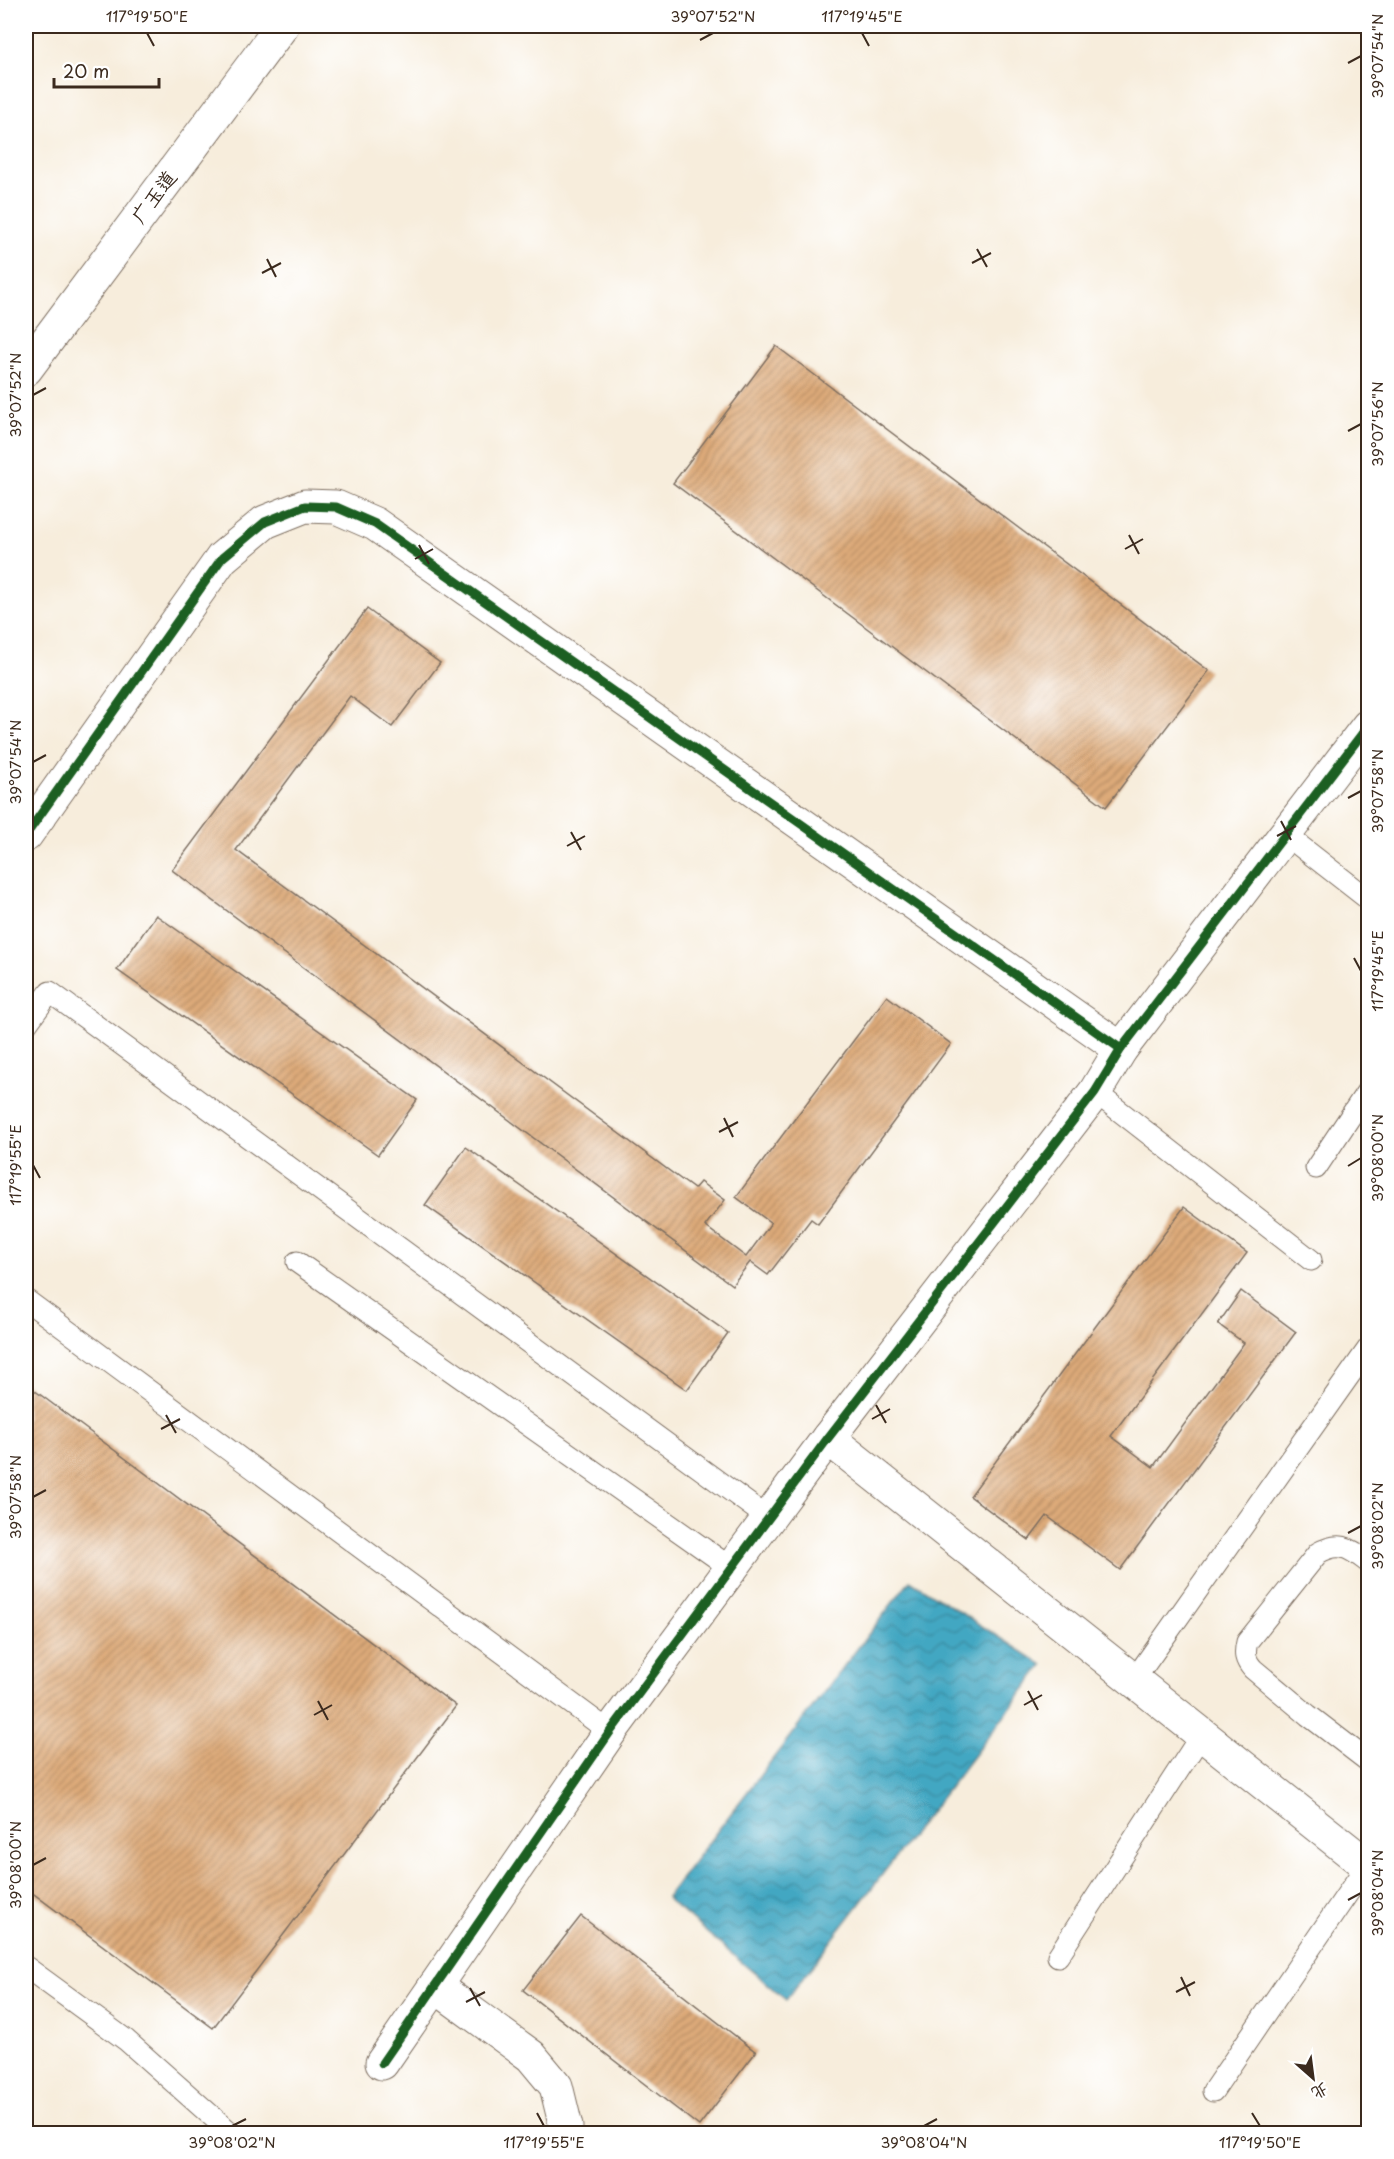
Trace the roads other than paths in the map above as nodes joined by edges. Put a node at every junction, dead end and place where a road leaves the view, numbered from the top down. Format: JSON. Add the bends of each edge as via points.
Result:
{"nodes":[{"id":1,"x":282,"y":26,"type":"edge"},
{"id":2,"x":26,"y":369,"type":"edge"},
{"id":3,"x":1368,"y":726,"type":"edge"},
{"id":4,"x":26,"y":835,"type":"edge"},
{"id":5,"x":1286,"y":835,"type":"junction"},
{"id":6,"x":1368,"y":899,"type":"edge"},
{"id":7,"x":26,"y":1025,"type":"edge"},
{"id":8,"x":1120,"y":1049,"type":"junction"},
{"id":9,"x":1368,"y":1090,"type":"edge"},
{"id":10,"x":1095,"y":1092,"type":"junction"},
{"id":11,"x":1316,"y":1168,"type":"dead end"},
{"id":12,"x":1311,"y":1260,"type":"dead end"},
{"id":13,"x":297,"y":1262,"type":"dead end"},
{"id":14,"x":26,"y":1300,"type":"edge"},
{"id":15,"x":1368,"y":1349,"type":"edge"},
{"id":16,"x":828,"y":1438,"type":"junction"},
{"id":17,"x":768,"y":1518,"type":"junction"},
{"id":18,"x":1368,"y":1563,"type":"edge"},
{"id":19,"x":732,"y":1568,"type":"junction"},
{"id":20,"x":1134,"y":1680,"type":"junction"},
{"id":21,"x":610,"y":1732,"type":"junction"},
{"id":22,"x":1202,"y":1734,"type":"junction"},
{"id":23,"x":1368,"y":1761,"type":"edge"},
{"id":24,"x":1368,"y":1865,"type":"edge"},
{"id":25,"x":1058,"y":1956,"type":"dead end"},
{"id":26,"x":26,"y":1967,"type":"edge"},
{"id":27,"x":435,"y":1986,"type":"junction"},
{"id":28,"x":382,"y":2063,"type":"dead end"},
{"id":29,"x":1213,"y":2091,"type":"dead end"},
{"id":30,"x":232,"y":2133,"type":"edge"},
{"id":31,"x":565,"y":2133,"type":"edge"}],
"edges":[{"from":1,"to":2,"type":"street","name":"广玉道"},
{"from":3,"to":5,"type":"street"},
{"from":4,"to":8,"type":"street","via":[[222,558],[265,522],[305,506],[336,507],[375,524]]},
{"from":5,"to":6,"type":"lane"},
{"from":5,"to":8,"type":"street"},
{"from":7,"to":17,"type":"lane","via":[[50,992]]},
{"from":8,"to":10,"type":"street"},
{"from":9,"to":11,"type":"lane"},
{"from":10,"to":12,"type":"lane"},
{"from":10,"to":16,"type":"street"},
{"from":13,"to":19,"type":"lane"},
{"from":14,"to":21,"type":"lane"},
{"from":15,"to":20,"type":"lane"},
{"from":16,"to":17,"type":"street"},
{"from":16,"to":20,"type":"street"},
{"from":17,"to":19,"type":"street"},
{"from":18,"to":23,"type":"lane","via":[[1338,1545],[1318,1553],[1247,1642],[1245,1653],[1253,1669]]},
{"from":19,"to":21,"type":"street"},
{"from":20,"to":22,"type":"street"},
{"from":21,"to":27,"type":"street"},
{"from":22,"to":24,"type":"street"},
{"from":22,"to":25,"type":"lane"},
{"from":24,"to":29,"type":"lane"},
{"from":26,"to":30,"type":"lane","via":[[126,2040]]},
{"from":27,"to":28,"type":"street"},
{"from":27,"to":31,"type":"street","via":[[531,2056],[556,2086]]}]}
